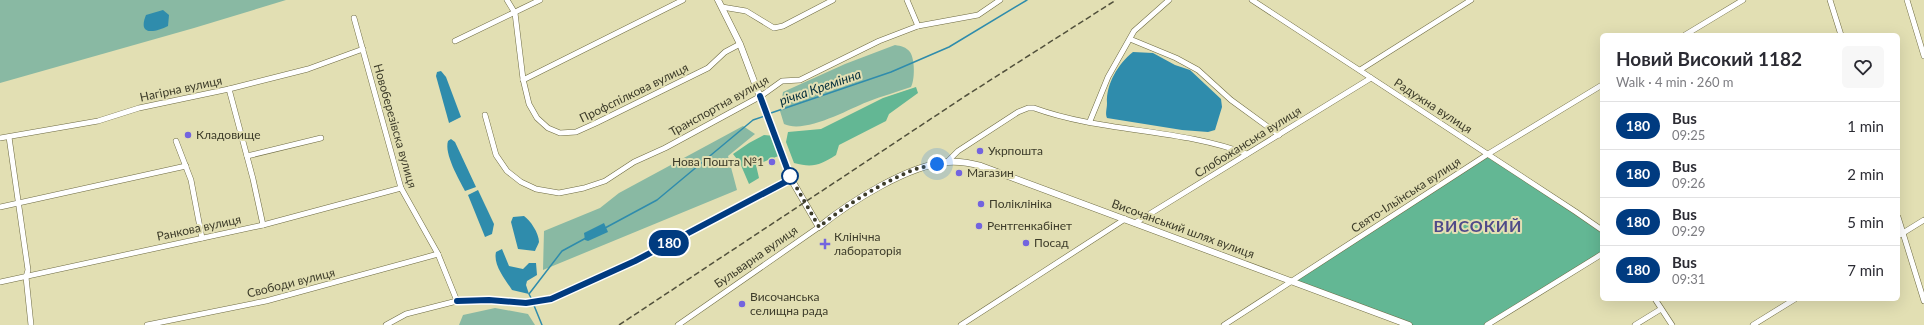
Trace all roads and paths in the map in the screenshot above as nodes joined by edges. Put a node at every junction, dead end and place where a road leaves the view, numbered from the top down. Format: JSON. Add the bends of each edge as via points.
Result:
{"nodes":[{"id":1,"x":507,"y":0,"type":"edge"},
{"id":2,"x":540,"y":0,"type":"edge"},
{"id":3,"x":683,"y":0,"type":"edge"},
{"id":4,"x":718,"y":0,"type":"edge"},
{"id":5,"x":834,"y":0,"type":"edge"},
{"id":6,"x":907,"y":0,"type":"edge"},
{"id":7,"x":1000,"y":0,"type":"edge"},
{"id":8,"x":1169,"y":0,"type":"edge"},
{"id":9,"x":1252,"y":0,"type":"edge"},
{"id":10,"x":1471,"y":0,"type":"edge"},
{"id":11,"x":1743,"y":0,"type":"edge"},
{"id":12,"x":1830,"y":0,"type":"edge"},
{"id":13,"x":1907,"y":0,"type":"edge"},
{"id":14,"x":722,"y":7,"type":"junction"},
{"id":15,"x":516,"y":13,"type":"junction"},
{"id":16,"x":354,"y":18,"type":"dead end"},
{"id":17,"x":918,"y":26,"type":"junction"},
{"id":18,"x":1688,"y":33,"type":"edge"},
{"id":19,"x":1840,"y":33,"type":"edge"},
{"id":20,"x":1130,"y":39,"type":"junction"},
{"id":21,"x":455,"y":41,"type":"dead end"},
{"id":22,"x":740,"y":44,"type":"junction"},
{"id":23,"x":363,"y":49,"type":"junction"},
{"id":24,"x":1924,"y":56,"type":"edge"},
{"id":25,"x":1360,"y":70,"type":"junction"},
{"id":26,"x":1371,"y":78,"type":"junction"},
{"id":27,"x":523,"y":80,"type":"junction"},
{"id":28,"x":1600,"y":86,"type":"edge"},
{"id":29,"x":229,"y":89,"type":"junction"},
{"id":30,"x":760,"y":96,"type":"junction"},
{"id":31,"x":485,"y":115,"type":"dead end"},
{"id":32,"x":1090,"y":121,"type":"junction"},
{"id":33,"x":1279,"y":135,"type":"junction"},
{"id":34,"x":9,"y":137,"type":"junction"},
{"id":35,"x":0,"y":138,"type":"edge"},
{"id":36,"x":321,"y":138,"type":"dead end"},
{"id":37,"x":176,"y":141,"type":"dead end"},
{"id":38,"x":1247,"y":154,"type":"junction"},
{"id":39,"x":1488,"y":154,"type":"junction"},
{"id":40,"x":247,"y":156,"type":"junction"},
{"id":41,"x":947,"y":162,"type":"junction"},
{"id":42,"x":186,"y":166,"type":"junction"},
{"id":43,"x":791,"y":179,"type":"junction"},
{"id":44,"x":401,"y":188,"type":"junction"},
{"id":45,"x":18,"y":204,"type":"junction"},
{"id":46,"x":0,"y":207,"type":"edge"},
{"id":47,"x":1125,"y":219,"type":"junction"},
{"id":48,"x":1924,"y":220,"type":"edge"},
{"id":49,"x":1135,"y":223,"type":"junction"},
{"id":50,"x":1900,"y":223,"type":"edge"},
{"id":51,"x":263,"y":225,"type":"junction"},
{"id":52,"x":819,"y":227,"type":"junction"},
{"id":53,"x":1600,"y":229,"type":"edge"},
{"id":54,"x":1903,"y":233,"type":"junction"},
{"id":55,"x":1900,"y":235,"type":"edge"},
{"id":56,"x":202,"y":238,"type":"junction"},
{"id":57,"x":438,"y":254,"type":"junction"},
{"id":58,"x":1600,"y":255,"type":"edge"},
{"id":59,"x":26,"y":277,"type":"junction"},
{"id":60,"x":0,"y":282,"type":"edge"},
{"id":61,"x":1292,"y":282,"type":"junction"},
{"id":62,"x":457,"y":301,"type":"junction"},
{"id":63,"x":1656,"y":301,"type":"edge"},
{"id":64,"x":1792,"y":301,"type":"edge"},
{"id":65,"x":1924,"y":301,"type":"edge"},
{"id":66,"x":1662,"y":309,"type":"junction"},
{"id":67,"x":31,"y":325,"type":"edge"},
{"id":68,"x":147,"y":325,"type":"edge"},
{"id":69,"x":386,"y":325,"type":"edge"},
{"id":70,"x":678,"y":325,"type":"edge"},
{"id":71,"x":961,"y":325,"type":"edge"},
{"id":72,"x":1224,"y":325,"type":"edge"},
{"id":73,"x":1409,"y":325,"type":"edge"},
{"id":74,"x":1487,"y":325,"type":"edge"},
{"id":75,"x":1636,"y":325,"type":"edge"},
{"id":76,"x":1672,"y":325,"type":"edge"},
{"id":77,"x":1753,"y":325,"type":"edge"}],
"edges":[{"from":1,"to":15,"type":"street","name":"Профспілкова вулиця"},
{"from":2,"to":15,"type":"street"},
{"from":3,"to":27,"type":"street"},
{"from":4,"to":14,"type":"street"},
{"from":5,"to":14,"type":"street","via":[[774,28],[746,11]]},
{"from":6,"to":17,"type":"street"},
{"from":7,"to":17,"type":"street","name":"Транспортна вулиця","via":[[978,16]]},
{"from":8,"to":20,"type":"street","via":[[1134,31]]},
{"from":9,"to":25,"type":"street","name":"Радужна вулиця"},
{"from":10,"to":25,"type":"street"},
{"from":11,"to":18,"type":"street"},
{"from":12,"to":19,"type":"street"},
{"from":13,"to":24,"type":"street"},
{"from":14,"to":22,"type":"street"},
{"from":15,"to":21,"type":"street"},
{"from":15,"to":27,"type":"street","name":"Профспілкова вулиця"},
{"from":16,"to":23,"type":"street","name":"Новоберезівска вулиця"},
{"from":17,"to":30,"type":"street","name":"Транспортна вулиця","via":[[879,41],[800,80],[782,82]]},
{"from":20,"to":32,"type":"street","via":[[1108,77]]},
{"from":20,"to":33,"type":"street","via":[[1198,70],[1231,100]]},
{"from":22,"to":27,"type":"street","name":"Профспілкова вулиця","via":[[725,52],[708,68],[576,132],[560,133],[548,128],[537,118],[529,104]]},
{"from":22,"to":30,"type":"street"},
{"from":23,"to":29,"type":"street","name":"Нагірна вулиця","via":[[308,69]]},
{"from":23,"to":44,"type":"street","name":"Новоберезівска вулиця"},
{"from":25,"to":26,"type":"street","name":"Радужна вулиця"},
{"from":26,"to":33,"type":"street","name":"Слобожанська вулиця"},
{"from":26,"to":39,"type":"street","name":"Радужна вулиця"},
{"from":28,"to":39,"type":"street","name":"Свято-Ільїнська вулиця"},
{"from":29,"to":34,"type":"street","name":"Нагірна вулиця","via":[[139,108],[98,120]]},
{"from":29,"to":40,"type":"street"},
{"from":30,"to":31,"type":"street","name":"Транспортна вулиця","via":[[634,162],[605,181],[559,193],[536,189],[507,171],[496,155]]},
{"from":30,"to":43,"type":"street"},
{"from":32,"to":38,"type":"street","via":[[1206,141]]},
{"from":32,"to":41,"type":"street","name":"Бульварна вулиця","via":[[1028,108],[958,151]]},
{"from":33,"to":38,"type":"street","name":"Слобожанська вулиця"},
{"from":34,"to":35,"type":"street","name":"Нагірна вулиця"},
{"from":34,"to":45,"type":"street"},
{"from":36,"to":40,"type":"street"},
{"from":37,"to":42,"type":"street"},
{"from":38,"to":49,"type":"street","name":"Слобожанська вулиця"},
{"from":39,"to":53,"type":"street","name":"Радужна вулиця"},
{"from":39,"to":61,"type":"street","name":"Свято-Ільїнська вулиця"},
{"from":40,"to":51,"type":"street"},
{"from":41,"to":47,"type":"street","name":"Височанський шлях вулиця","via":[[981,166]]},
{"from":41,"to":52,"type":"street","name":"Бульварна вулиця","via":[[915,170],[878,188],[838,212]]},
{"from":42,"to":45,"type":"street"},
{"from":42,"to":56,"type":"street"},
{"from":43,"to":52,"type":"street"},
{"from":43,"to":62,"type":"street","via":[[635,261],[551,299],[533,302]]},
{"from":44,"to":51,"type":"street","name":"Ранкова вулиця"},
{"from":44,"to":57,"type":"street","name":"Новоберезівска вулиця"},
{"from":45,"to":46,"type":"street"},
{"from":45,"to":59,"type":"street","via":[[28,270]]},
{"from":47,"to":49,"type":"street","name":"Височанський шлях вулиця"},
{"from":47,"to":71,"type":"street"},
{"from":48,"to":54,"type":"street"},
{"from":49,"to":61,"type":"street","name":"Височанський шлях вулиця"},
{"from":50,"to":54,"type":"street"},
{"from":51,"to":56,"type":"street","name":"Ранкова вулиця"},
{"from":52,"to":70,"type":"street","name":"Бульварна вулиця"},
{"from":54,"to":55,"type":"street"},
{"from":54,"to":65,"type":"street"},
{"from":56,"to":59,"type":"street","name":"Ранкова вулиця"},
{"from":57,"to":62,"type":"street","name":"Новоберезівска вулиця"},
{"from":57,"to":68,"type":"street","name":"Свободи вулиця","via":[[266,301]]},
{"from":58,"to":74,"type":"street"},
{"from":59,"to":60,"type":"street","name":"Ранкова вулиця"},
{"from":59,"to":67,"type":"street"},
{"from":61,"to":72,"type":"street","name":"Свято-Ільїнська вулиця"},
{"from":61,"to":73,"type":"street","name":"Височанський шлях вулиця"},
{"from":62,"to":69,"type":"street","via":[[406,314]]},
{"from":63,"to":66,"type":"street"},
{"from":64,"to":77,"type":"street"},
{"from":66,"to":75,"type":"street"},
{"from":66,"to":76,"type":"street"}]}
